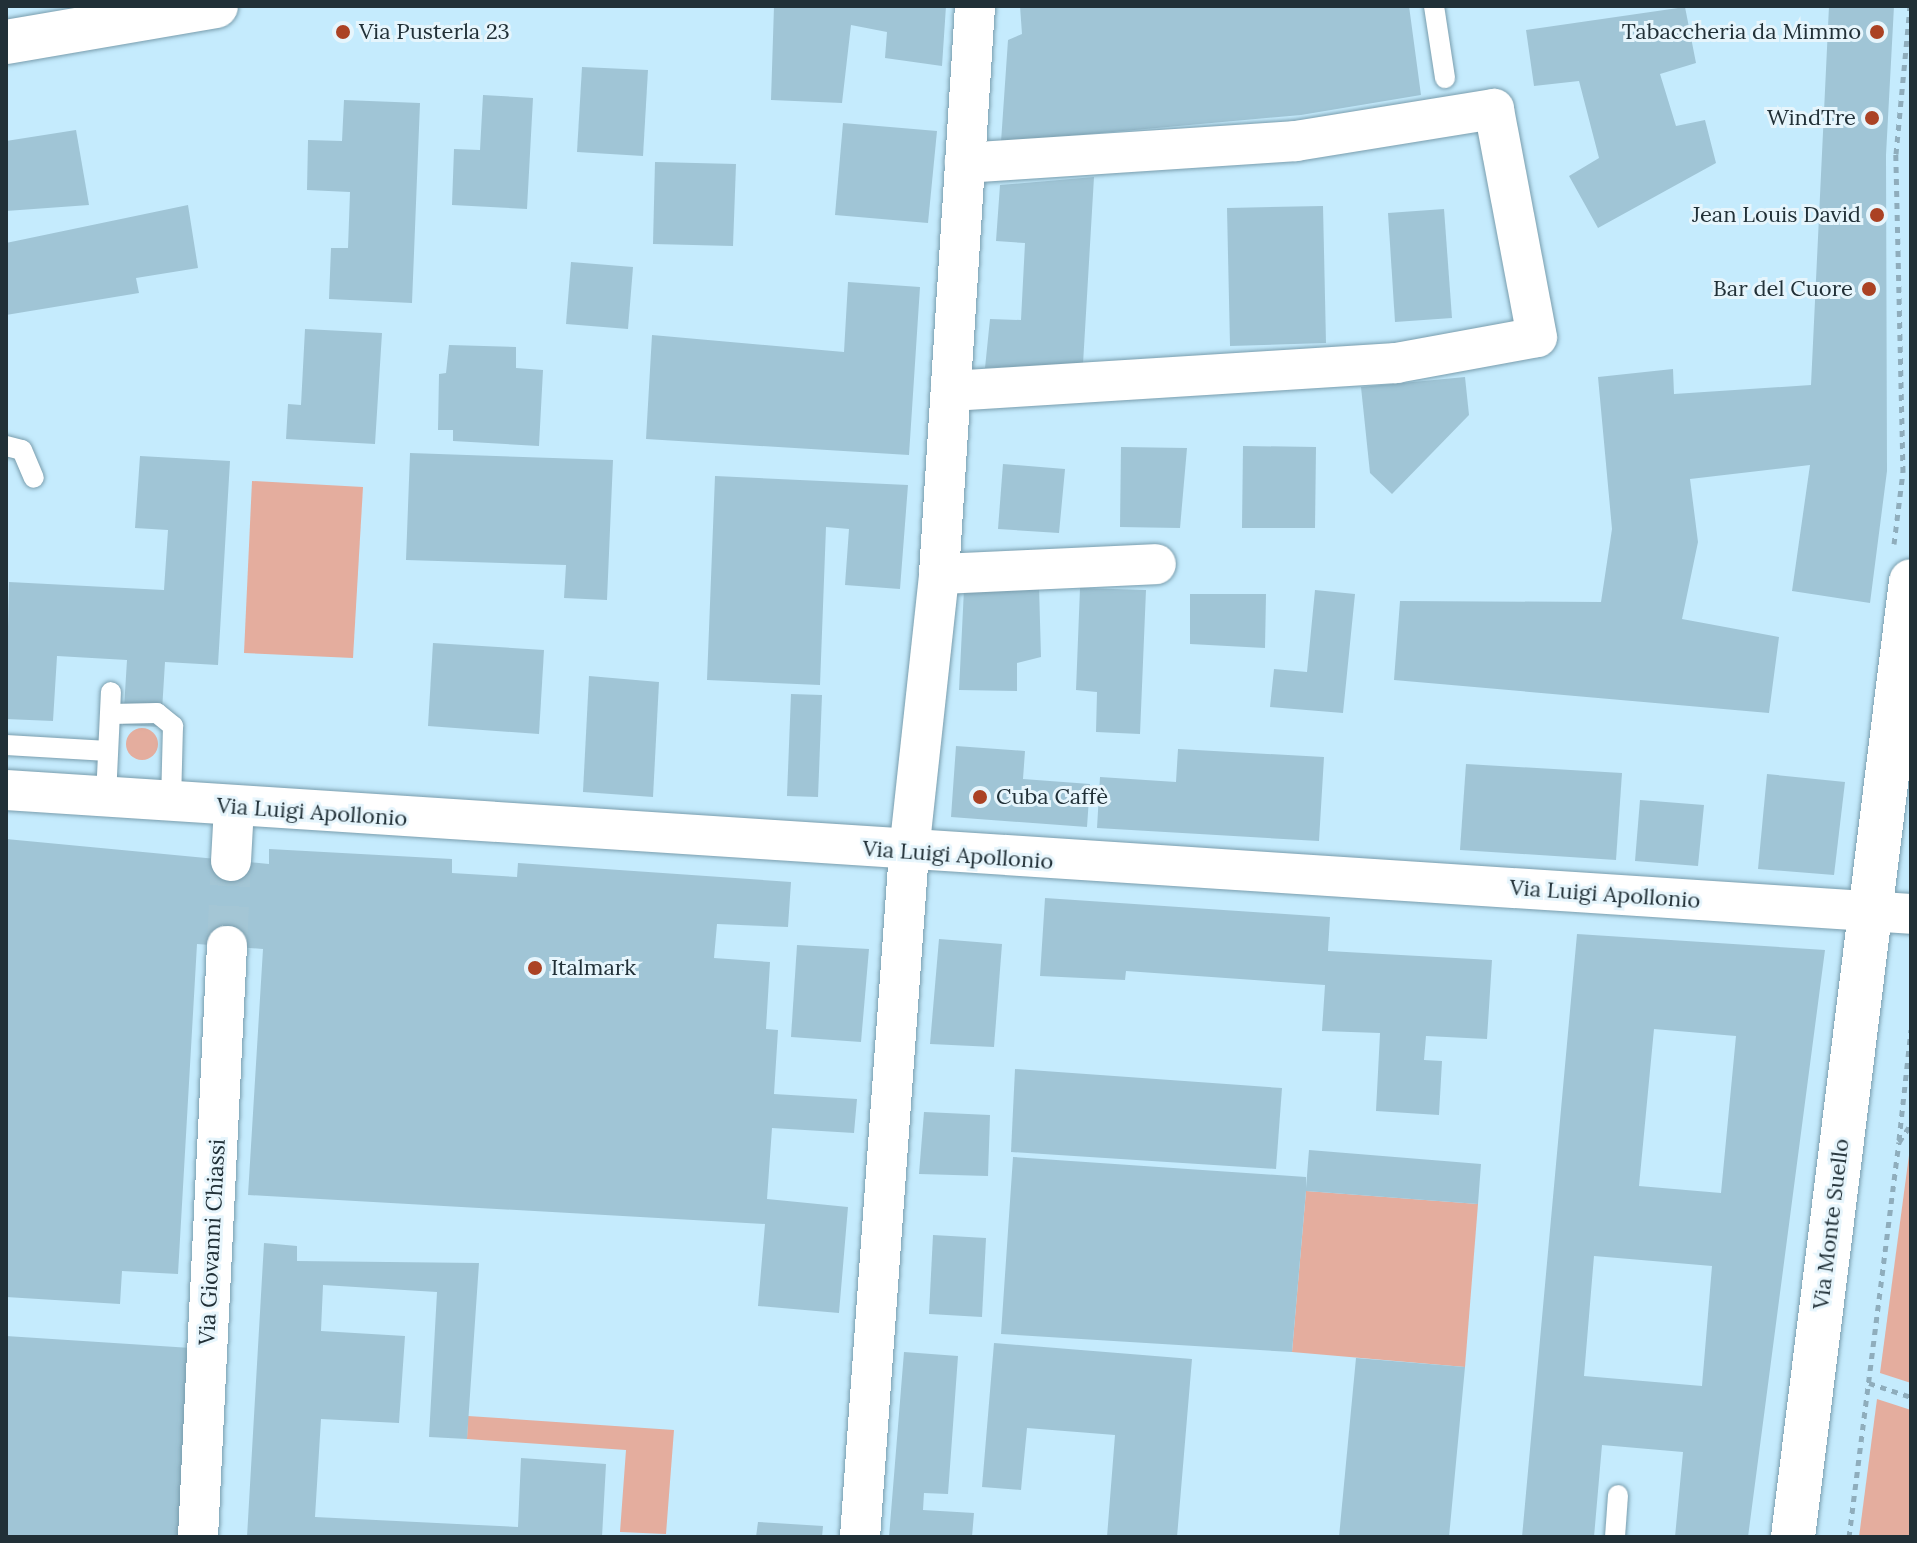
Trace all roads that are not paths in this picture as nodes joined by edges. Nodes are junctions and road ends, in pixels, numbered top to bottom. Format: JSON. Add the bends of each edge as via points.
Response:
{"nodes":[{"id":1,"x":216,"y":6,"type":"edge"},
{"id":2,"x":975,"y":6,"type":"edge"},
{"id":3,"x":1434,"y":6,"type":"edge"},
{"id":4,"x":6,"y":42,"type":"edge"},
{"id":5,"x":1445,"y":78,"type":"dead end"},
{"id":6,"x":965,"y":163,"type":"junction"},
{"id":7,"x":951,"y":391,"type":"junction"},
{"id":8,"x":6,"y":446,"type":"edge"},
{"id":9,"x":34,"y":478,"type":"dead end"},
{"id":10,"x":1156,"y":564,"type":"dead end"},
{"id":11,"x":1902,"y":565,"type":"edge"},
{"id":12,"x":939,"y":574,"type":"junction"},
{"id":13,"x":111,"y":692,"type":"dead end"},
{"id":14,"x":111,"y":714,"type":"junction"},
{"id":15,"x":6,"y":745,"type":"edge"},
{"id":16,"x":108,"y":751,"type":"junction"},
{"id":17,"x":6,"y":790,"type":"edge"},
{"id":18,"x":106,"y":797,"type":"junction"},
{"id":19,"x":171,"y":801,"type":"junction"},
{"id":20,"x":234,"y":807,"type":"junction"},
{"id":21,"x":909,"y":852,"type":"junction"},
{"id":22,"x":231,"y":861,"type":"tunnel mouth"},
{"id":23,"x":1890,"y":912,"type":"edge"},
{"id":24,"x":227,"y":946,"type":"tunnel mouth"},
{"id":25,"x":1618,"y":1495,"type":"dead end"},
{"id":26,"x":198,"y":1537,"type":"edge"},
{"id":27,"x":860,"y":1537,"type":"edge"},
{"id":28,"x":1615,"y":1537,"type":"edge"},
{"id":29,"x":1793,"y":1537,"type":"edge"}],
"edges":[{"from":1,"to":4,"type":"main road"},
{"from":2,"to":6,"type":"street"},
{"from":3,"to":5,"type":"lane"},
{"from":6,"to":7,"type":"street"},
{"from":6,"to":7,"type":"street","via":[[1296,141],[1494,109],[1537,337],[1396,363]]},
{"from":7,"to":12,"type":"street"},
{"from":8,"to":9,"type":"lane","via":[[22,450]]},
{"from":10,"to":12,"type":"street"},
{"from":11,"to":23,"type":"main road","name":"Via Monte Suello"},
{"from":12,"to":21,"type":"street"},
{"from":13,"to":14,"type":"lane"},
{"from":14,"to":16,"type":"lane"},
{"from":14,"to":19,"type":"lane","via":[[157,713],[173,726]]},
{"from":15,"to":16,"type":"lane"},
{"from":16,"to":18,"type":"lane"},
{"from":17,"to":18,"type":"street","name":"Via Luigi Apollonio"},
{"from":18,"to":19,"type":"street","name":"Via Luigi Apollonio"},
{"from":19,"to":20,"type":"street","name":"Via Luigi Apollonio"},
{"from":20,"to":21,"type":"street","name":"Via Luigi Apollonio"},
{"from":20,"to":22,"type":"street"},
{"from":21,"to":23,"type":"street","name":"Via Luigi Apollonio"},
{"from":21,"to":27,"type":"street"},
{"from":23,"to":29,"type":"main road","name":"Via Monte Suello"},
{"from":24,"to":26,"type":"street","name":"Via Giovanni Chiassi"},
{"from":25,"to":28,"type":"lane"}]}
